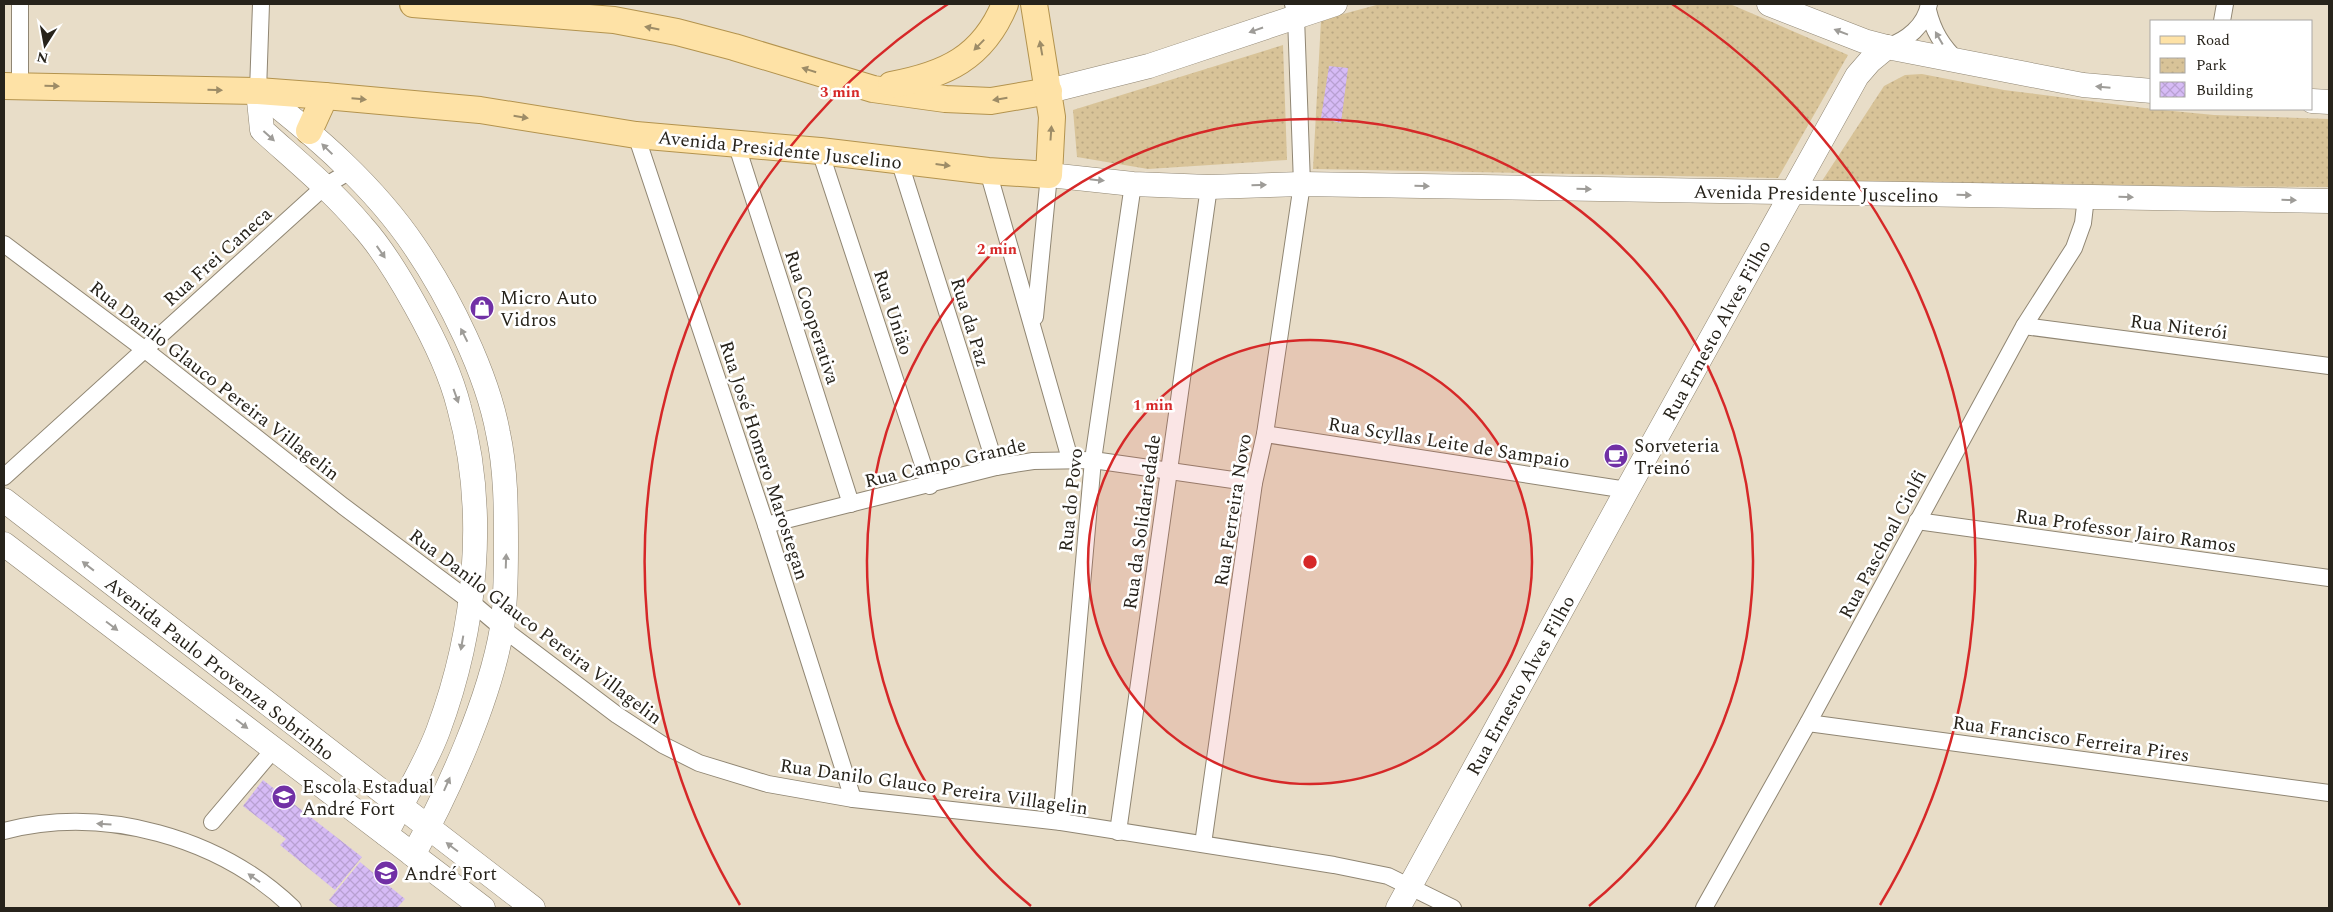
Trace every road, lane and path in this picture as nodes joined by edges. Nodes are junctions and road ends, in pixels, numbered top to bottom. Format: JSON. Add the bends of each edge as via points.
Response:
{"nodes":[{"id":1,"x":20,"y":4,"type":"edge"},
{"id":2,"x":260,"y":4,"type":"edge"},
{"id":3,"x":413,"y":4,"type":"edge"},
{"id":4,"x":1005,"y":4,"type":"edge"},
{"id":5,"x":1034,"y":4,"type":"edge"},
{"id":6,"x":1335,"y":4,"type":"edge"},
{"id":7,"x":1769,"y":4,"type":"edge"},
{"id":8,"x":2225,"y":4,"type":"edge"},
{"id":9,"x":1929,"y":7,"type":"edge"},
{"id":10,"x":566,"y":9,"type":"edge"},
{"id":11,"x":1294,"y":10,"type":"edge"},
{"id":12,"x":2222,"y":20,"type":"edge"},
{"id":13,"x":1887,"y":47,"type":"junction"},
{"id":14,"x":1959,"y":62,"type":"junction"},
{"id":15,"x":12,"y":86,"type":"edge"},
{"id":16,"x":873,"y":88,"type":"junction"},
{"id":17,"x":258,"y":91,"type":"junction"},
{"id":18,"x":2150,"y":91,"type":"edge"},
{"id":19,"x":1049,"y":92,"type":"junction"},
{"id":20,"x":325,"y":96,"type":"junction"},
{"id":21,"x":2313,"y":101,"type":"edge"},
{"id":22,"x":2329,"y":102,"type":"edge"},
{"id":23,"x":309,"y":131,"type":"junction"},
{"id":24,"x":636,"y":135,"type":"junction"},
{"id":25,"x":736,"y":143,"type":"junction"},
{"id":26,"x":820,"y":151,"type":"junction"},
{"id":27,"x":899,"y":160,"type":"junction"},
{"id":28,"x":350,"y":171,"type":"junction"},
{"id":29,"x":988,"y":171,"type":"junction"},
{"id":30,"x":1049,"y":175,"type":"junction"},
{"id":31,"x":1133,"y":184,"type":"junction"},
{"id":32,"x":1302,"y":184,"type":"junction"},
{"id":33,"x":325,"y":186,"type":"junction"},
{"id":34,"x":1209,"y":187,"type":"junction"},
{"id":35,"x":1792,"y":193,"type":"junction"},
{"id":36,"x":2086,"y":196,"type":"junction"},
{"id":37,"x":2329,"y":201,"type":"edge"},
{"id":38,"x":4,"y":244,"type":"edge"},
{"id":39,"x":1034,"y":326,"type":"junction"},
{"id":40,"x":2024,"y":326,"type":"junction"},
{"id":41,"x":144,"y":349,"type":"junction"},
{"id":42,"x":2329,"y":366,"type":"edge"},
{"id":43,"x":1265,"y":434,"type":"junction"},
{"id":44,"x":1070,"y":459,"type":"junction"},
{"id":45,"x":1093,"y":460,"type":"junction"},
{"id":46,"x":996,"y":468,"type":"junction"},
{"id":47,"x":1168,"y":471,"type":"junction"},
{"id":48,"x":4,"y":477,"type":"edge"},
{"id":49,"x":1254,"y":483,"type":"junction"},
{"id":50,"x":930,"y":486,"type":"junction"},
{"id":51,"x":1627,"y":490,"type":"junction"},
{"id":52,"x":4,"y":500,"type":"edge"},
{"id":53,"x":852,"y":504,"type":"junction"},
{"id":54,"x":1917,"y":521,"type":"junction"},
{"id":55,"x":766,"y":525,"type":"junction"},
{"id":56,"x":4,"y":544,"type":"edge"},
{"id":57,"x":2329,"y":578,"type":"edge"},
{"id":58,"x":470,"y":600,"type":"junction"},
{"id":59,"x":502,"y":628,"type":"junction"},
{"id":60,"x":1808,"y":723,"type":"junction"},
{"id":61,"x":274,"y":749,"type":"junction"},
{"id":62,"x":2329,"y":792,"type":"edge"},
{"id":63,"x":853,"y":799,"type":"junction"},
{"id":64,"x":400,"y":807,"type":"junction"},
{"id":65,"x":212,"y":822,"type":"dead end"},
{"id":66,"x":1061,"y":822,"type":"junction"},
{"id":67,"x":428,"y":828,"type":"junction"},
{"id":68,"x":4,"y":831,"type":"edge"},
{"id":69,"x":1118,"y":832,"type":"junction"},
{"id":70,"x":386,"y":834,"type":"junction"},
{"id":71,"x":1203,"y":844,"type":"junction"},
{"id":72,"x":412,"y":855,"type":"junction"},
{"id":73,"x":1410,"y":886,"type":"junction"},
{"id":74,"x":293,"y":908,"type":"edge"},
{"id":75,"x":484,"y":908,"type":"edge"},
{"id":76,"x":533,"y":908,"type":"edge"},
{"id":77,"x":1398,"y":908,"type":"edge"},
{"id":78,"x":1453,"y":908,"type":"edge"},
{"id":79,"x":1704,"y":908,"type":"edge"}],
"edges":[{"from":1,"to":15,"type":"street","name":"Avenida Presidente Juscelino"},
{"from":2,"to":17,"type":"street"},
{"from":3,"to":10,"type":"main road"},
{"from":4,"to":16,"type":"main road","one_way":true,"via":[[997,23],[968,56],[950,68],[922,79]]},
{"from":19,"to":5,"type":"main road","one_way":true},
{"from":6,"to":11,"type":"main road"},
{"from":13,"to":7,"type":"main road","one_way":true},
{"from":8,"to":12,"type":"street"},
{"from":9,"to":13,"type":"street","name":"Rua Ernesto Alves Filho","via":[[1916,29]]},
{"from":14,"to":9,"type":"street","name":"Rua Ernesto Alves Filho","one_way":true,"via":[[1942,44]]},
{"from":16,"to":10,"type":"main road","one_way":true,"via":[[684,34]]},
{"from":11,"to":19,"type":"main road","one_way":true,"via":[[1149,66]]},
{"from":11,"to":32,"type":"street"},
{"from":13,"to":14,"type":"main road"},
{"from":13,"to":35,"type":"main road","name":"Rua Ernesto Alves Filho","via":[[1857,76]]},
{"from":18,"to":14,"type":"main road","one_way":true,"via":[[2083,85]]},
{"from":15,"to":17,"type":"main road","name":"Avenida Presidente Juscelino","one_way":true},
{"from":19,"to":16,"type":"main road","one_way":true,"via":[[991,101],[945,99]]},
{"from":17,"to":20,"type":"main road","name":"Avenida Presidente Juscelino"},
{"from":17,"to":23,"type":"main road"},
{"from":17,"to":33,"type":"main road","one_way":true,"via":[[262,130]]},
{"from":30,"to":19,"type":"main road","one_way":true,"via":[[1052,117]]},
{"from":20,"to":23,"type":"main road"},
{"from":20,"to":24,"type":"main road","name":"Avenida Presidente Juscelino","one_way":true,"via":[[480,110]]},
{"from":21,"to":22,"type":"main road"},
{"from":28,"to":23,"type":"main road","one_way":true},
{"from":24,"to":25,"type":"main road","name":"Avenida Presidente Juscelino"},
{"from":24,"to":55,"type":"street","name":"Rua José Homero Marostegan"},
{"from":25,"to":26,"type":"main road","name":"Avenida Presidente Juscelino"},
{"from":25,"to":53,"type":"street","name":"Rua Cooperativa"},
{"from":26,"to":27,"type":"main road","name":"Avenida Presidente Juscelino"},
{"from":26,"to":50,"type":"street","name":"Rua União"},
{"from":27,"to":29,"type":"main road","name":"Avenida Presidente Juscelino","one_way":true},
{"from":27,"to":46,"type":"street","name":"Rua da Paz"},
{"from":28,"to":33,"type":"street","name":"Rua Frei Caneca"},
{"from":59,"to":28,"type":"main road","one_way":true,"via":[[506,562],[504,476],[490,403],[469,345],[415,247]]},
{"from":29,"to":30,"type":"main road","name":"Avenida Presidente Juscelino"},
{"from":29,"to":39,"type":"street","name":"Rua do Povo"},
{"from":30,"to":31,"type":"main road","name":"Avenida Presidente Juscelino","one_way":true},
{"from":30,"to":39,"type":"street"},
{"from":31,"to":34,"type":"main road","name":"Avenida Presidente Juscelino"},
{"from":31,"to":45,"type":"street","name":"Rua do Povo"},
{"from":34,"to":32,"type":"main road","name":"Avenida Presidente Juscelino","one_way":true},
{"from":32,"to":35,"type":"main road","name":"Avenida Presidente Juscelino","one_way":true},
{"from":32,"to":43,"type":"street","name":"Rua Ferreira Novo"},
{"from":33,"to":41,"type":"street","name":"Rua Frei Caneca"},
{"from":33,"to":58,"type":"main road","one_way":true,"via":[[364,228],[404,284],[434,340],[459,405],[474,480]]},
{"from":34,"to":47,"type":"street","name":"Rua da Solidariedade"},
{"from":35,"to":36,"type":"main road","name":"Avenida Presidente Juscelino","one_way":true},
{"from":35,"to":51,"type":"main road","name":"Rua Ernesto Alves Filho"},
{"from":36,"to":37,"type":"main road","name":"Avenida Presidente Juscelino","one_way":true},
{"from":36,"to":40,"type":"street","name":"Rua Paschoal Ciolfi","via":[[2084,223],[2074,248]]},
{"from":38,"to":41,"type":"street","name":"Rua Danilo Glauco Pereira Villagelin"},
{"from":39,"to":44,"type":"street","name":"Rua do Povo"},
{"from":40,"to":42,"type":"street","name":"Rua Niterói"},
{"from":40,"to":54,"type":"street","name":"Rua Paschoal Ciolfi"},
{"from":41,"to":48,"type":"street","name":"Rua Frei Caneca"},
{"from":41,"to":58,"type":"street","name":"Rua Danilo Glauco Pereira Villagelin"},
{"from":43,"to":49,"type":"street","name":"Rua Ferreira Novo"},
{"from":43,"to":51,"type":"street","name":"Rua Scyllas Leite de Sampaio"},
{"from":44,"to":45,"type":"street","name":"Rua Campo Grande"},
{"from":44,"to":46,"type":"street","name":"Rua Campo Grande"},
{"from":45,"to":47,"type":"street","name":"Rua Campo Grande"},
{"from":45,"to":66,"type":"street","name":"Rua do Povo"},
{"from":46,"to":50,"type":"street","name":"Rua Campo Grande"},
{"from":47,"to":49,"type":"street","name":"Rua Campo Grande"},
{"from":47,"to":69,"type":"street","name":"Rua da Solidariedade"},
{"from":49,"to":71,"type":"street","name":"Rua Ferreira Novo"},
{"from":50,"to":53,"type":"street","name":"Rua Campo Grande"},
{"from":51,"to":73,"type":"main road","name":"Rua Ernesto Alves Filho"},
{"from":64,"to":52,"type":"main road","name":"Avenida Paulo Provenza Sobrinho","one_way":true},
{"from":53,"to":55,"type":"street","name":"Rua Campo Grande"},
{"from":54,"to":57,"type":"street","name":"Rua Professor Jairo Ramos"},
{"from":54,"to":60,"type":"street","name":"Rua Paschoal Ciolfi"},
{"from":55,"to":63,"type":"street","name":"Rua José Homero Marostegan"},
{"from":56,"to":61,"type":"main road","name":"Avenida Paulo Provenza Sobrinho","one_way":true},
{"from":58,"to":59,"type":"street","name":"Rua Danilo Glauco Pereira Villagelin"},
{"from":58,"to":64,"type":"main road","one_way":true,"via":[[457,674],[437,733]]},
{"from":59,"to":63,"type":"street","name":"Rua Danilo Glauco Pereira Villagelin","via":[[617,715],[663,745],[699,763],[768,784]]},
{"from":67,"to":59,"type":"main road","one_way":true,"via":[[471,731]]},
{"from":60,"to":62,"type":"street","name":"Rua Francisco Ferreira Pires"},
{"from":60,"to":79,"type":"street","name":"Rua Paschoal Ciolfi"},
{"from":61,"to":65,"type":"street"},
{"from":61,"to":70,"type":"main road","name":"Avenida Paulo Provenza Sobrinho"},
{"from":63,"to":66,"type":"street","name":"Rua Danilo Glauco Pereira Villagelin"},
{"from":64,"to":67,"type":"main road","name":"Avenida Paulo Provenza Sobrinho"},
{"from":64,"to":70,"type":"main road"},
{"from":66,"to":69,"type":"street","name":"Rua Danilo Glauco Pereira Villagelin"},
{"from":67,"to":72,"type":"main road"},
{"from":76,"to":67,"type":"main road","name":"Avenida Paulo Provenza Sobrinho","one_way":true},
{"from":74,"to":68,"type":"street","one_way":true,"via":[[234,864],[164,834],[108,824],[64,822]]},
{"from":69,"to":71,"type":"street","name":"Rua Danilo Glauco Pereira Villagelin"},
{"from":70,"to":72,"type":"main road","name":"Avenida Paulo Provenza Sobrinho"},
{"from":71,"to":73,"type":"street","name":"Rua Danilo Glauco Pereira Villagelin","via":[[1334,865],[1388,876]]},
{"from":72,"to":75,"type":"main road","name":"Avenida Paulo Provenza Sobrinho"},
{"from":73,"to":77,"type":"main road","name":"Rua Ernesto Alves Filho"},
{"from":73,"to":78,"type":"street","name":"Rua Danilo Glauco Pereira Villagelin"}]}
